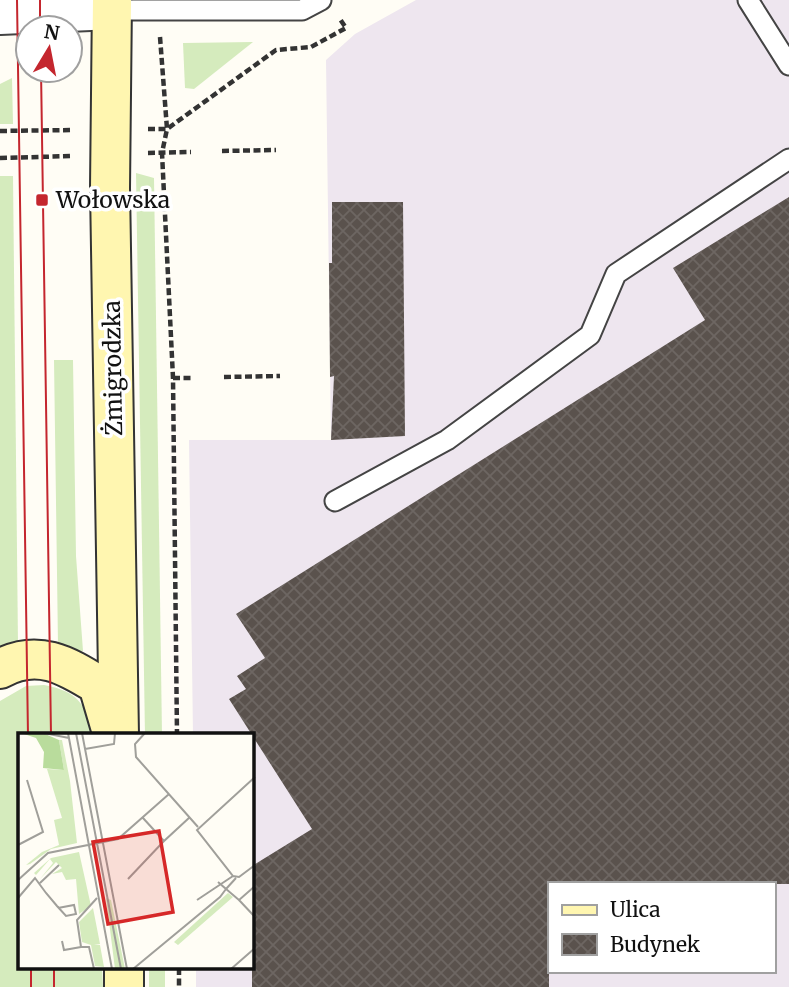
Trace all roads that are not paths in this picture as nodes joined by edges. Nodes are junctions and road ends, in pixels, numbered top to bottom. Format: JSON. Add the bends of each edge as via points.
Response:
{"nodes":[{"id":1,"x":321,"y":0,"type":"edge"},
{"id":2,"x":748,"y":0,"type":"edge"},
{"id":3,"x":113,"y":5,"type":"edge"},
{"id":4,"x":0,"y":15,"type":"edge"},
{"id":5,"x":789,"y":65,"type":"edge"},
{"id":6,"x":789,"y":159,"type":"edge"},
{"id":7,"x":335,"y":501,"type":"dead end"},
{"id":8,"x":0,"y":669,"type":"edge"},
{"id":9,"x":112,"y":733,"type":"edge"},
{"id":10,"x":119,"y":733,"type":"edge"}],
"edges":[{"from":1,"to":3,"type":"lane","via":[[302,10]]},
{"from":2,"to":5,"type":"lane"},
{"from":3,"to":4,"type":"street"},
{"from":3,"to":10,"type":"main road","name":"Żmigrodzka","via":[[110,188]]},
{"from":6,"to":7,"type":"lane","via":[[616,274],[590,335],[447,440]]},
{"from":8,"to":9,"type":"main road","via":[[27,658],[66,664],[98,685]]}]}
